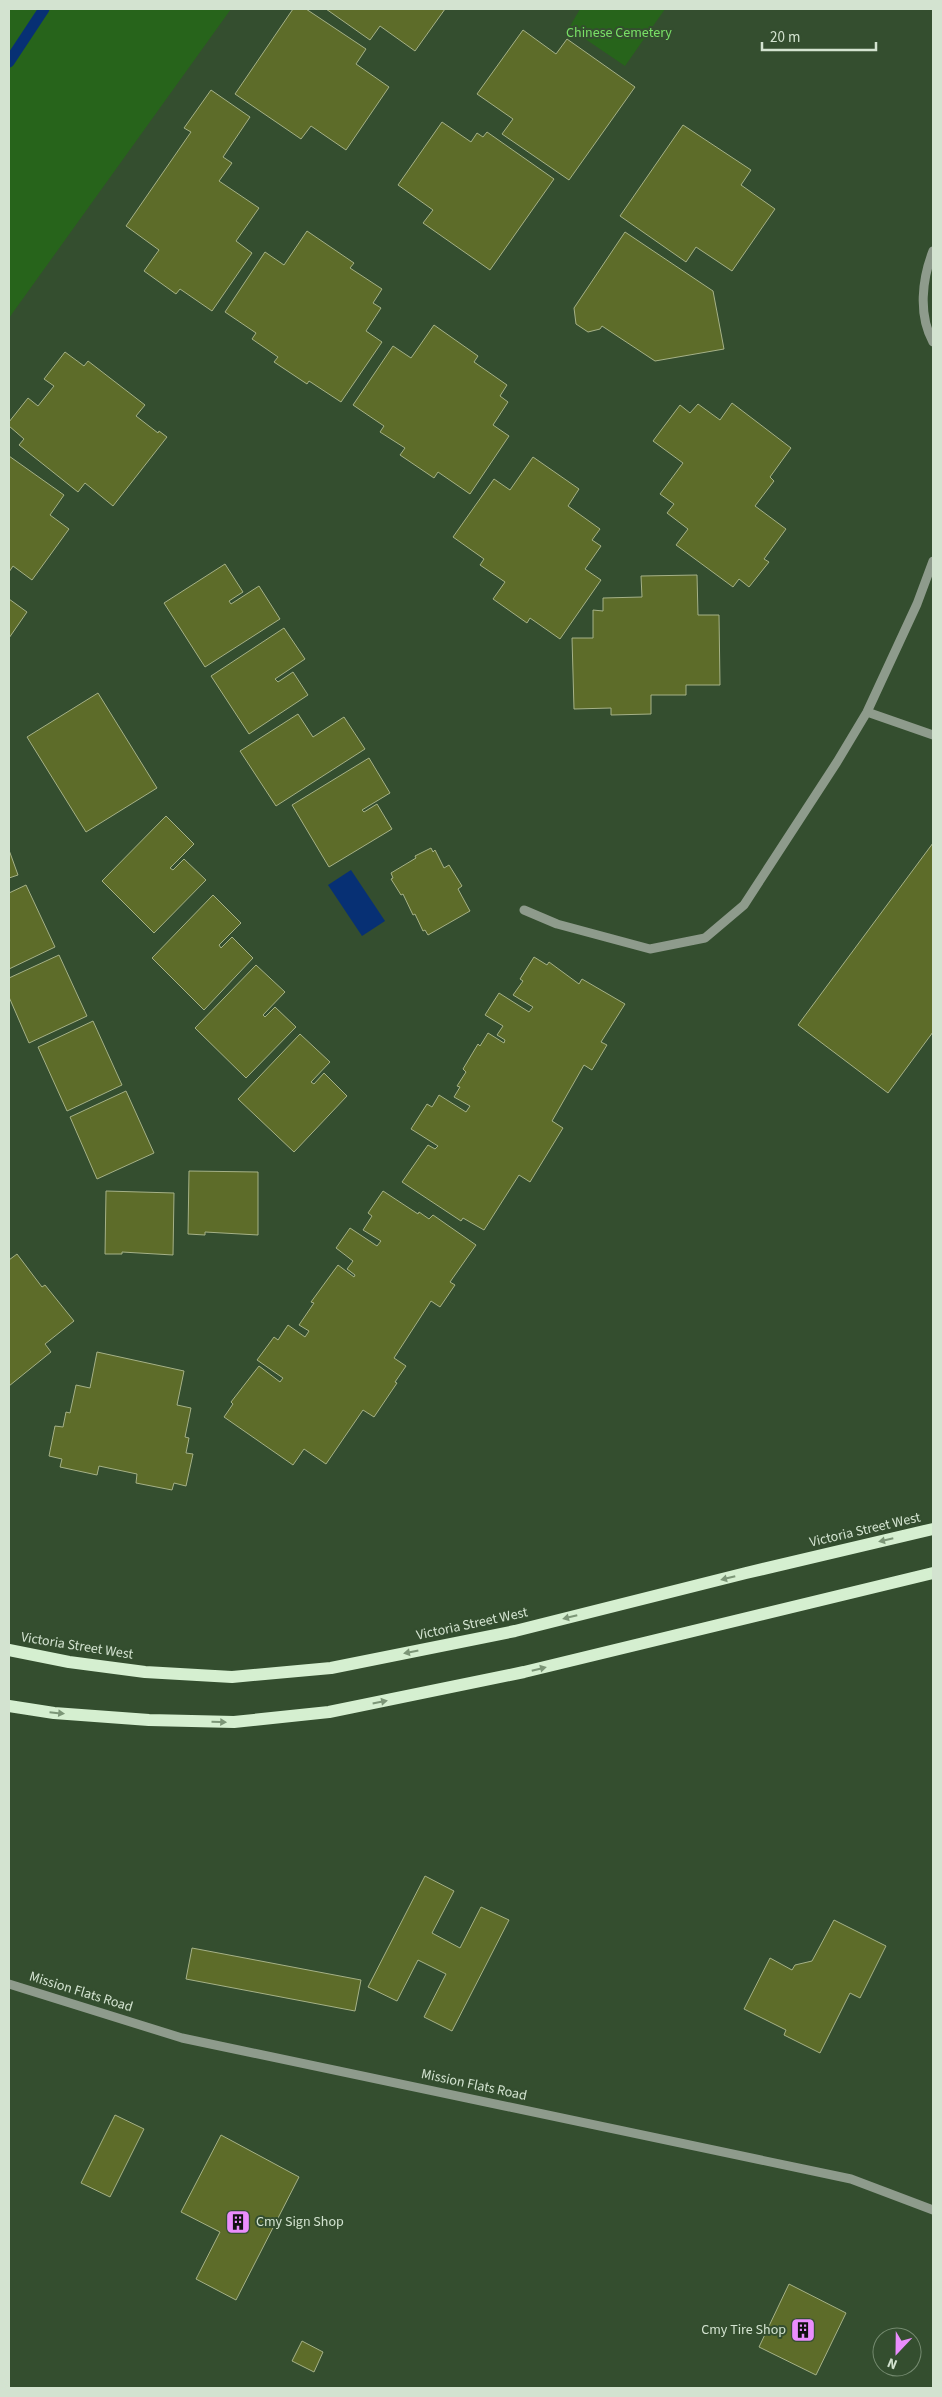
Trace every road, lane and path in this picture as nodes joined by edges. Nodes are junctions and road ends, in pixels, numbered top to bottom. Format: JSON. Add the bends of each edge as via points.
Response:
{"nodes":[{"id":1,"x":933,"y":251,"type":"edge"},
{"id":2,"x":933,"y":342,"type":"edge"},
{"id":3,"x":933,"y":561,"type":"edge"},
{"id":4,"x":867,"y":712,"type":"junction"},
{"id":5,"x":933,"y":735,"type":"edge"},
{"id":6,"x":524,"y":910,"type":"dead end"},
{"id":7,"x":933,"y":1529,"type":"edge"},
{"id":8,"x":933,"y":1572,"type":"edge"},
{"id":9,"x":9,"y":1650,"type":"edge"},
{"id":10,"x":9,"y":1706,"type":"edge"},
{"id":11,"x":9,"y":1984,"type":"edge"},
{"id":12,"x":933,"y":2210,"type":"edge"}],
"edges":[{"from":1,"to":2,"type":"street","via":[[926,270],[922,303]]},
{"from":3,"to":4,"type":"street","via":[[917,604]]},
{"from":4,"to":5,"type":"street"},
{"from":4,"to":6,"type":"street","via":[[744,905],[705,938],[650,949],[557,924]]},
{"from":7,"to":9,"type":"main road","name":"Victoria Street West","one_way":true,"via":[[515,1631],[331,1668],[232,1677],[145,1672]]},
{"from":10,"to":8,"type":"main road","one_way":true,"via":[[54,1714],[234,1722],[329,1712],[524,1672]]},
{"from":11,"to":12,"type":"street","name":"Mission Flats Road","via":[[182,2038],[851,2179]]}]}
